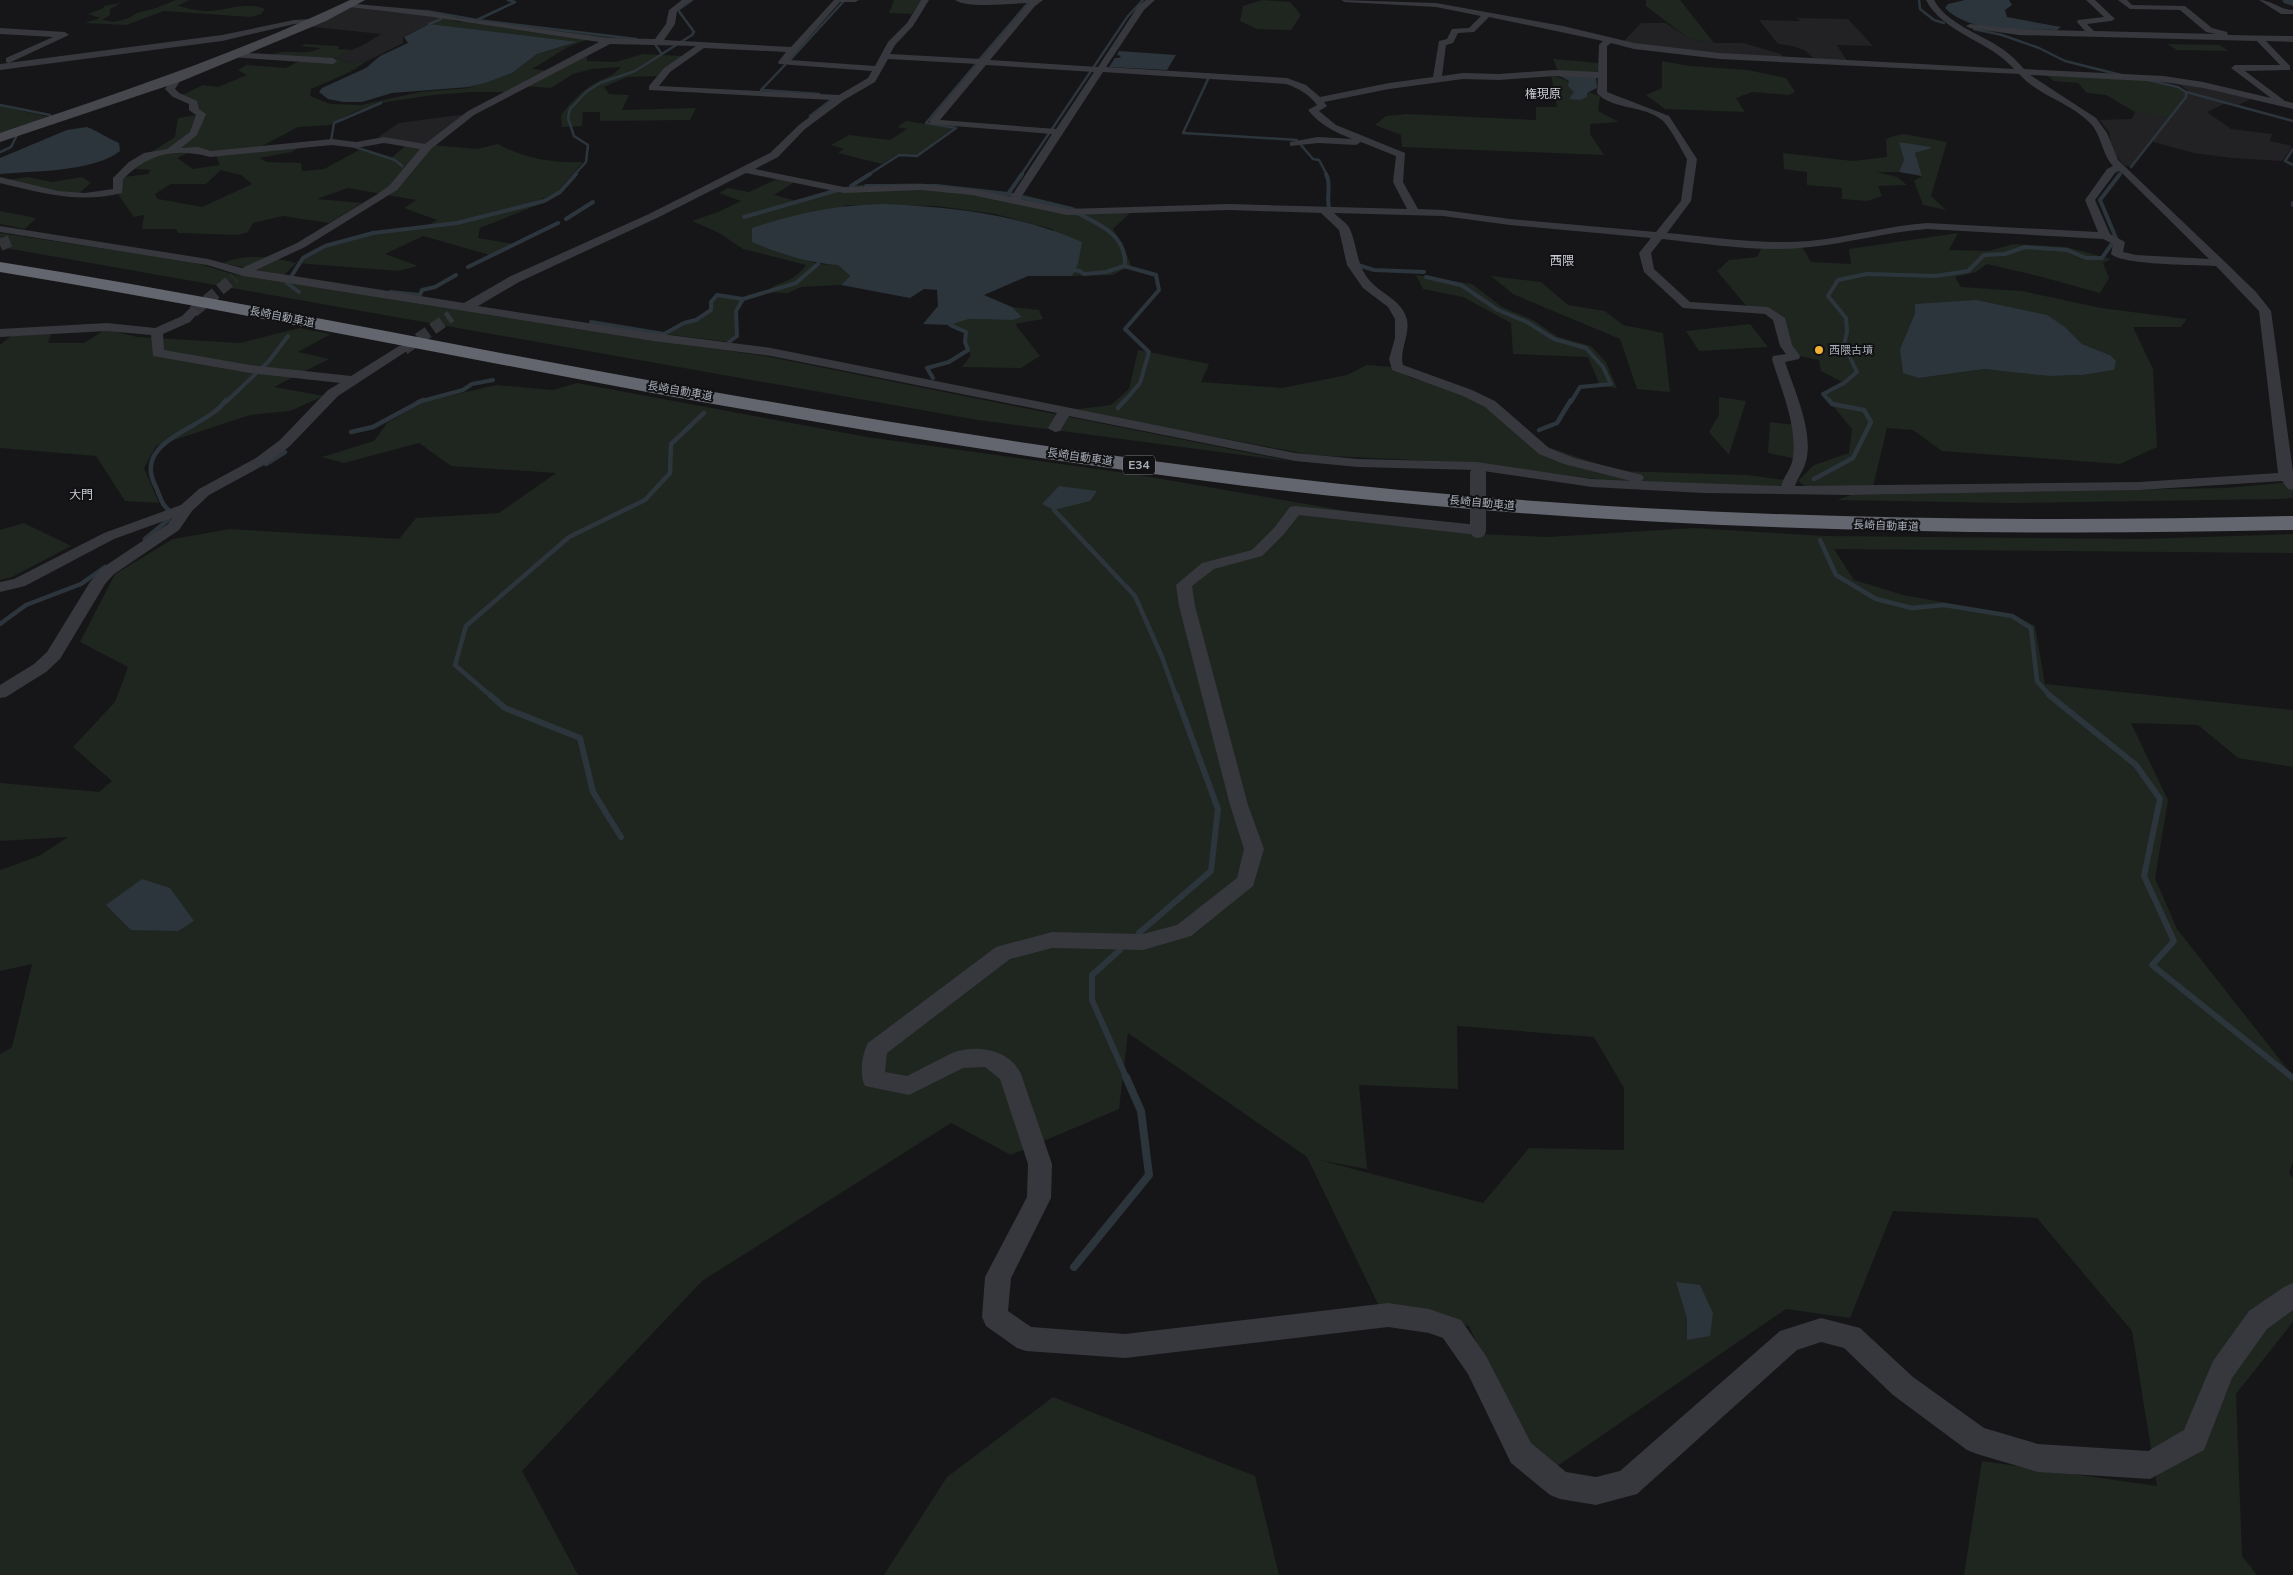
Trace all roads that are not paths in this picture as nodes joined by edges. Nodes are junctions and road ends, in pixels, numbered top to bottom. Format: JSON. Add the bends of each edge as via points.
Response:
{"nodes":[{"id":1,"x":687,"y":0,"type":"edge"},
{"id":2,"x":830,"y":0,"type":"edge"},
{"id":3,"x":838,"y":0,"type":"edge"},
{"id":4,"x":855,"y":0,"type":"edge"},
{"id":5,"x":925,"y":0,"type":"edge"},
{"id":6,"x":959,"y":0,"type":"edge"},
{"id":7,"x":1038,"y":0,"type":"edge"},
{"id":8,"x":1151,"y":0,"type":"edge"},
{"id":9,"x":1345,"y":0,"type":"edge"},
{"id":10,"x":1930,"y":0,"type":"edge"},
{"id":11,"x":2090,"y":0,"type":"edge"},
{"id":12,"x":2122,"y":0,"type":"edge"},
{"id":13,"x":2148,"y":0,"type":"edge"},
{"id":14,"x":2263,"y":0,"type":"edge"},
{"id":15,"x":992,"y":1,"type":"edge"},
{"id":16,"x":354,"y":3,"type":"edge"},
{"id":17,"x":2158,"y":8,"type":"junction"},
{"id":18,"x":2293,"y":12,"type":"edge"},
{"id":19,"x":1487,"y":15,"type":"junction"},
{"id":20,"x":311,"y":21,"type":"junction"},
{"id":21,"x":1958,"y":26,"type":"junction"},
{"id":22,"x":0,"y":31,"type":"edge"},
{"id":23,"x":2092,"y":34,"type":"junction"},
{"id":24,"x":2231,"y":37,"type":"junction"},
{"id":25,"x":2258,"y":37,"type":"junction"},
{"id":26,"x":2293,"y":38,"type":"edge"},
{"id":27,"x":608,"y":41,"type":"junction"},
{"id":28,"x":1608,"y":42,"type":"junction"},
{"id":29,"x":656,"y":43,"type":"junction"},
{"id":30,"x":702,"y":45,"type":"junction"},
{"id":31,"x":2269,"y":49,"type":"junction"},
{"id":32,"x":793,"y":50,"type":"junction"},
{"id":33,"x":232,"y":55,"type":"junction"},
{"id":34,"x":885,"y":56,"type":"junction"},
{"id":35,"x":333,"y":61,"type":"dead end"},
{"id":36,"x":982,"y":62,"type":"junction"},
{"id":37,"x":0,"y":66,"type":"edge"},
{"id":38,"x":1100,"y":68,"type":"junction"},
{"id":39,"x":2290,"y":68,"type":"edge"},
{"id":40,"x":879,"y":69,"type":"junction"},
{"id":41,"x":2022,"y":71,"type":"junction"},
{"id":42,"x":1602,"y":75,"type":"junction"},
{"id":43,"x":177,"y":78,"type":"junction"},
{"id":44,"x":1437,"y":78,"type":"junction"},
{"id":45,"x":842,"y":98,"type":"junction"},
{"id":46,"x":1319,"y":100,"type":"junction"},
{"id":47,"x":2289,"y":106,"type":"edge"},
{"id":48,"x":1059,"y":132,"type":"junction"},
{"id":49,"x":0,"y":138,"type":"edge"},
{"id":50,"x":1370,"y":143,"type":"junction"},
{"id":51,"x":1294,"y":144,"type":"dead end"},
{"id":52,"x":427,"y":147,"type":"junction"},
{"id":53,"x":170,"y":151,"type":"junction"},
{"id":54,"x":2117,"y":168,"type":"junction"},
{"id":55,"x":746,"y":170,"type":"junction"},
{"id":56,"x":0,"y":180,"type":"edge"},
{"id":57,"x":1016,"y":197,"type":"junction"},
{"id":58,"x":1324,"y":210,"type":"junction"},
{"id":59,"x":1414,"y":212,"type":"junction"},
{"id":60,"x":0,"y":229,"type":"tunnel mouth"},
{"id":61,"x":24,"y":233,"type":"junction"},
{"id":62,"x":1660,"y":234,"type":"junction"},
{"id":63,"x":2105,"y":236,"type":"junction"},
{"id":64,"x":5,"y":248,"type":"edge"},
{"id":65,"x":2220,"y":263,"type":"junction"},
{"id":66,"x":0,"y":267,"type":"tunnel mouth"},
{"id":67,"x":239,"y":275,"type":"junction"},
{"id":68,"x":294,"y":280,"type":"joint"},
{"id":69,"x":467,"y":306,"type":"junction"},
{"id":70,"x":193,"y":312,"type":"tunnel mouth"},
{"id":71,"x":451,"y":316,"type":"tunnel mouth"},
{"id":72,"x":157,"y":332,"type":"junction"},
{"id":73,"x":0,"y":333,"type":"edge"},
{"id":74,"x":404,"y":350,"type":"tunnel mouth"},
{"id":75,"x":250,"y":369,"type":"joint"},
{"id":76,"x":272,"y":372,"type":"joint"},
{"id":77,"x":352,"y":380,"type":"junction"},
{"id":78,"x":1065,"y":412,"type":"junction"},
{"id":79,"x":1055,"y":428,"type":"dead end"},
{"id":80,"x":1477,"y":470,"type":"junction"},
{"id":81,"x":2291,"y":480,"type":"edge"},
{"id":82,"x":1656,"y":487,"type":"junction"},
{"id":83,"x":1787,"y":491,"type":"junction"},
{"id":84,"x":2293,"y":509,"type":"edge"},
{"id":85,"x":182,"y":510,"type":"junction"},
{"id":86,"x":2293,"y":523,"type":"edge"},
{"id":87,"x":0,"y":587,"type":"edge"},
{"id":88,"x":0,"y":693,"type":"edge"},
{"id":89,"x":2293,"y":1295,"type":"edge"}],
"edges":[{"from":1,"to":29,"type":"street","via":[[673,10],[674,16],[664,36]]},
{"from":2,"to":3,"type":"street"},
{"from":3,"to":4,"type":"street"},
{"from":3,"to":32,"type":"street"},
{"from":5,"to":34,"type":"street"},
{"from":6,"to":15,"type":"street"},
{"from":7,"to":15,"type":"street"},
{"from":7,"to":36,"type":"street"},
{"from":8,"to":38,"type":"street","via":[[1141,8]]},
{"from":9,"to":19,"type":"street","via":[[1418,3]]},
{"from":10,"to":21,"type":"street","via":[[1943,18]]},
{"from":11,"to":23,"type":"street","via":[[2111,19],[2081,22]]},
{"from":12,"to":17,"type":"street","via":[[2130,7]]},
{"from":13,"to":17,"type":"street"},
{"from":14,"to":18,"type":"street","via":[[2284,12]]},
{"from":16,"to":20,"type":"street"},
{"from":16,"to":27,"type":"street"},
{"from":17,"to":24,"type":"street","via":[[2182,8],[2209,30]]},
{"from":19,"to":28,"type":"street","via":[[1563,29]]},
{"from":19,"to":44,"type":"street","via":[[1471,30],[1455,31],[1450,41],[1442,43]]},
{"from":20,"to":33,"type":"street"},
{"from":20,"to":37,"type":"street","via":[[222,38]]},
{"from":21,"to":23,"type":"street"},
{"from":21,"to":41,"type":"street","via":[[1998,48]]},
{"from":22,"to":37,"type":"street","via":[[65,35]]},
{"from":23,"to":24,"type":"street"},
{"from":24,"to":25,"type":"street"},
{"from":24,"to":31,"type":"street","via":[[2252,48]]},
{"from":25,"to":26,"type":"street"},
{"from":25,"to":31,"type":"street"},
{"from":27,"to":29,"type":"street"},
{"from":27,"to":52,"type":"street","via":[[471,113]]},
{"from":28,"to":41,"type":"street","via":[[1773,60]]},
{"from":28,"to":42,"type":"street","via":[[1603,45]]},
{"from":29,"to":30,"type":"street"},
{"from":30,"to":32,"type":"street"},
{"from":30,"to":45,"type":"street","via":[[667,70],[652,88]]},
{"from":31,"to":39,"type":"street"},
{"from":32,"to":40,"type":"street","via":[[782,62]]},
{"from":33,"to":35,"type":"street"},
{"from":33,"to":43,"type":"street"},
{"from":34,"to":36,"type":"street"},
{"from":34,"to":40,"type":"street"},
{"from":36,"to":38,"type":"street"},
{"from":36,"to":48,"type":"street","via":[[933,122]]},
{"from":38,"to":46,"type":"street","via":[[1287,81],[1304,87]]},
{"from":38,"to":48,"type":"street"},
{"from":39,"to":47,"type":"street","via":[[2235,68]]},
{"from":40,"to":45,"type":"street","via":[[872,80]]},
{"from":41,"to":47,"type":"street","via":[[2182,81]]},
{"from":41,"to":54,"type":"street","via":[[2033,83],[2093,120],[2102,130],[2107,150]]},
{"from":42,"to":44,"type":"street","via":[[1555,73]]},
{"from":42,"to":62,"type":"street","via":[[1602,92],[1606,97],[1652,110],[1666,118],[1692,158],[1686,201]]},
{"from":43,"to":49,"type":"street"},
{"from":43,"to":53,"type":"street","via":[[170,89],[194,103],[194,110],[201,114],[194,133]]},
{"from":44,"to":46,"type":"street"},
{"from":45,"to":55,"type":"street","via":[[802,127],[774,155]]},
{"from":46,"to":50,"type":"street","via":[[1322,106],[1314,110],[1323,122]]},
{"from":48,"to":57,"type":"street"},
{"from":50,"to":51,"type":"street","via":[[1318,140]]},
{"from":50,"to":59,"type":"street","via":[[1401,155],[1398,182]]},
{"from":52,"to":53,"type":"street","via":[[384,140],[356,145],[332,142],[210,154],[198,150]]},
{"from":52,"to":67,"type":"street","via":[[393,188],[380,197],[301,245]]},
{"from":53,"to":56,"type":"street","via":[[148,155],[133,164],[118,178],[118,192],[85,196],[58,194]]},
{"from":54,"to":63,"type":"street","via":[[2111,171],[2090,200]]},
{"from":54,"to":65,"type":"street","via":[[2127,172]]},
{"from":55,"to":57,"type":"street","via":[[844,190],[921,187]]},
{"from":55,"to":69,"type":"street","via":[[514,279]]},
{"from":57,"to":58,"type":"street","via":[[1066,212],[1230,208]]},
{"from":58,"to":59,"type":"street"},
{"from":58,"to":82,"type":"street","via":[[1344,229],[1353,266],[1367,285],[1393,306],[1401,319],[1401,338],[1395,359],[1397,368],[1490,404],[1508,416],[1536,446],[1568,460],[1647,481]]},
{"from":59,"to":62,"type":"street"},
{"from":60,"to":61,"type":"street"},
{"from":61,"to":64,"type":"street"},
{"from":61,"to":67,"type":"street","via":[[208,262]]},
{"from":62,"to":63,"type":"street","via":[[1771,246],[1810,244],[1927,226]]},
{"from":62,"to":83,"type":"street","via":[[1645,254],[1648,270],[1688,305],[1768,311],[1779,318],[1786,346],[1794,356],[1778,359],[1798,425],[1800,459]]},
{"from":63,"to":65,"type":"street","via":[[2119,242],[2117,254]]},
{"from":64,"to":84,"type":"highway","name":"長崎自動車道","number":"E34","via":[[201,290],[849,408],[1241,466],[1429,485],[1679,504],[1936,512],[2149,513]]},
{"from":65,"to":81,"type":"street","via":[[2265,311]]},
{"from":66,"to":86,"type":"highway","name":"長崎自動車道","number":"E34","via":[[98,282],[871,425],[1250,480],[1512,506],[1703,519],[1929,528],[2186,527]]},
{"from":67,"to":68,"type":"street"},
{"from":68,"to":69,"type":"street"},
{"from":69,"to":71,"type":"street"},
{"from":69,"to":78,"type":"street","via":[[653,337],[771,352]]},
{"from":70,"to":72,"type":"street","via":[[186,319]]},
{"from":72,"to":73,"type":"street","via":[[107,327]]},
{"from":72,"to":75,"type":"street","via":[[158,353]]},
{"from":74,"to":77,"type":"street"},
{"from":75,"to":76,"type":"street"},
{"from":76,"to":77,"type":"street"},
{"from":77,"to":85,"type":"street","via":[[333,393],[285,443],[261,461],[204,492]]},
{"from":78,"to":79,"type":"street"},
{"from":78,"to":80,"type":"street","via":[[1294,458]]},
{"from":80,"to":82,"type":"street"},
{"from":80,"to":89,"type":"street","bridge":true,"via":[[1478,530],[1295,510],[1258,553],[1208,566],[1184,585],[1239,805],[1254,849],[1246,881],[1184,931],[1143,942],[1052,940],[1003,953],[876,1049],[873,1078],[909,1086],[960,1059],[989,1058],[1010,1074],[1040,1164],[1039,1198],[998,1277],[996,1317],[1026,1339],[1124,1346],[1388,1315],[1429,1321],[1452,1329],[1477,1365],[1521,1453],[1560,1485],[1596,1492],[1627,1484],[1789,1340],[1821,1330],[1851,1337],[1903,1386],[1977,1440],[2038,1458],[2150,1465],[2194,1440],[2222,1370],[2258,1320]]},
{"from":81,"to":83,"type":"street","via":[[2139,486]]},
{"from":82,"to":83,"type":"street"},
{"from":85,"to":87,"type":"street","via":[[109,536],[19,584]]},
{"from":85,"to":88,"type":"street","via":[[174,527],[98,582],[54,655],[40,668]]}]}
